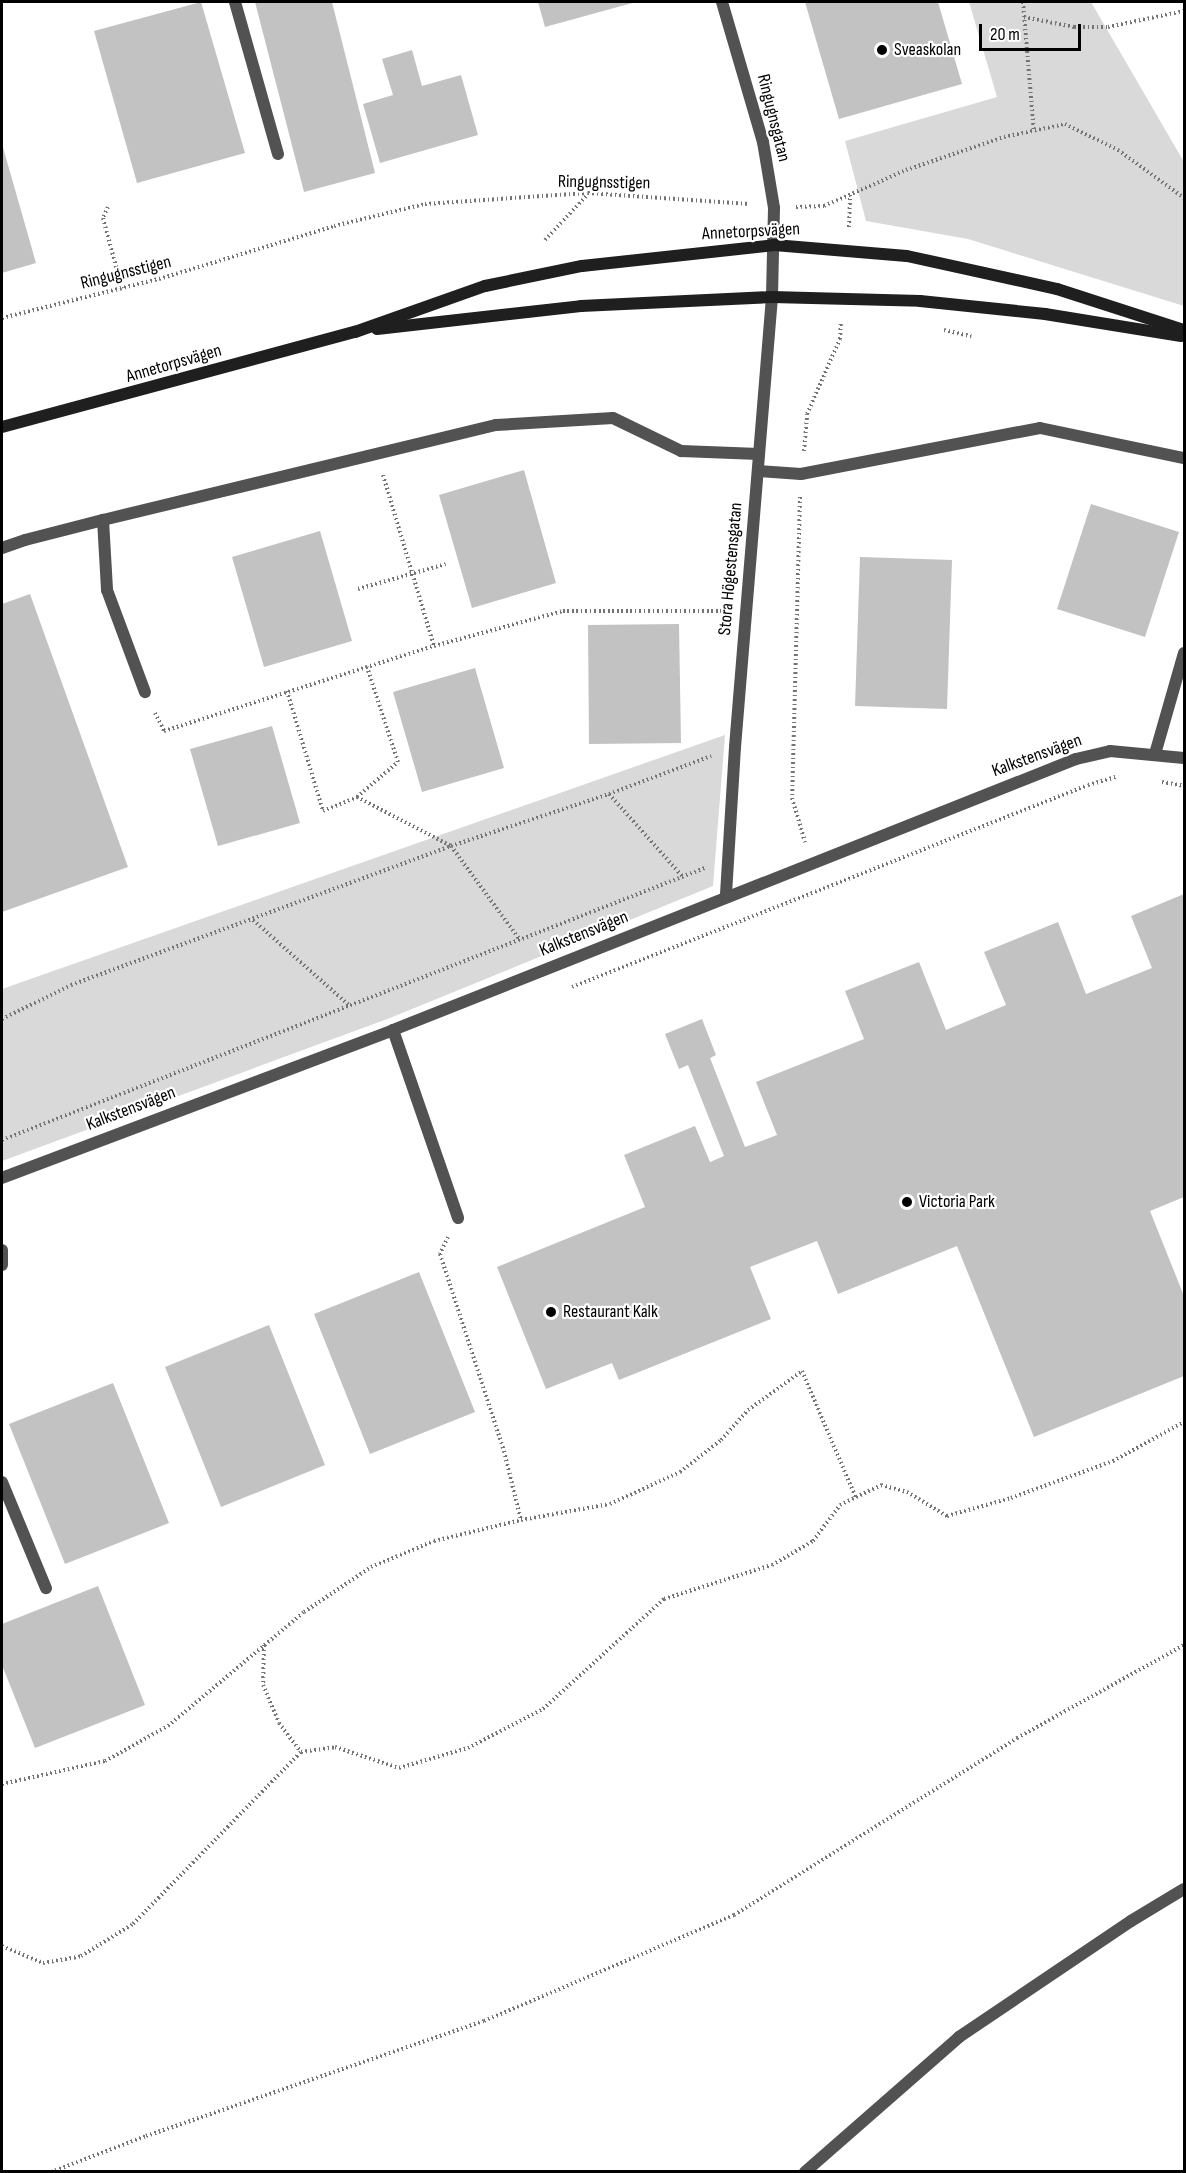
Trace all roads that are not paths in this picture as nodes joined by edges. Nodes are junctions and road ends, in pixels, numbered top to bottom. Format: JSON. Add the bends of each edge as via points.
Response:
{"nodes":[{"id":1,"x":235,"y":2,"type":"edge"},
{"id":2,"x":722,"y":2,"type":"edge"},
{"id":3,"x":278,"y":154,"type":"dead end"},
{"id":4,"x":774,"y":245,"type":"junction"},
{"id":5,"x":772,"y":297,"type":"junction"},
{"id":6,"x":1185,"y":330,"type":"edge"},
{"id":7,"x":356,"y":332,"type":"junction"},
{"id":8,"x":1185,"y":336,"type":"edge"},
{"id":9,"x":2,"y":427,"type":"edge"},
{"id":10,"x":759,"y":454,"type":"junction"},
{"id":11,"x":1185,"y":458,"type":"edge"},
{"id":12,"x":758,"y":471,"type":"junction"},
{"id":13,"x":103,"y":520,"type":"junction"},
{"id":14,"x":2,"y":548,"type":"edge"},
{"id":15,"x":1185,"y":653,"type":"edge"},
{"id":16,"x":145,"y":692,"type":"road end"},
{"id":17,"x":1155,"y":754,"type":"junction"},
{"id":18,"x":1185,"y":758,"type":"edge"},
{"id":19,"x":726,"y":896,"type":"junction"},
{"id":20,"x":393,"y":1030,"type":"junction"},
{"id":21,"x":2,"y":1178,"type":"edge"},
{"id":22,"x":458,"y":1218,"type":"road end"},
{"id":23,"x":2,"y":1250,"type":"edge"},
{"id":24,"x":2,"y":1265,"type":"edge"},
{"id":25,"x":2,"y":1482,"type":"edge"},
{"id":26,"x":46,"y":1588,"type":"dead end"},
{"id":27,"x":1185,"y":1889,"type":"edge"},
{"id":28,"x":805,"y":2172,"type":"edge"}],
"edges":[{"from":1,"to":3,"type":"street"},
{"from":2,"to":4,"type":"street","name":"Ringugnsgatan","via":[[763,142],[774,208]]},
{"from":4,"to":5,"type":"street","name":"Stora Högestensgatan"},
{"from":4,"to":6,"type":"main road","name":"Annetorpsvägen","via":[[908,256],[1057,289]]},
{"from":4,"to":7,"type":"main road","name":"Annetorpsvägen","via":[[582,266],[485,286]]},
{"from":5,"to":7,"type":"main road","name":"Annetorpsvägen","via":[[581,306]]},
{"from":5,"to":8,"type":"main road","name":"Annetorpsvägen","via":[[920,301]]},
{"from":5,"to":10,"type":"street","name":"Stora Högestensgatan"},
{"from":7,"to":9,"type":"main road","name":"Annetorpsvägen"},
{"from":10,"to":12,"type":"street","name":"Stora Högestensgatan"},
{"from":10,"to":13,"type":"street","via":[[681,451],[613,418],[496,425]]},
{"from":11,"to":12,"type":"street","via":[[1040,428],[801,474]]},
{"from":12,"to":19,"type":"street","name":"Stora Högestensgatan"},
{"from":13,"to":14,"type":"street"},
{"from":13,"to":16,"type":"street","via":[[107,590]]},
{"from":15,"to":17,"type":"street"},
{"from":17,"to":18,"type":"street","name":"Kalkstensvägen"},
{"from":17,"to":19,"type":"street","name":"Kalkstensvägen","via":[[1110,751],[1076,759]]},
{"from":19,"to":20,"type":"street","name":"Kalkstensvägen"},
{"from":20,"to":21,"type":"street","name":"Kalkstensvägen"},
{"from":20,"to":22,"type":"street"},
{"from":23,"to":24,"type":"street"},
{"from":25,"to":26,"type":"street"},
{"from":27,"to":28,"type":"street","via":[[959,2037]]}]}
